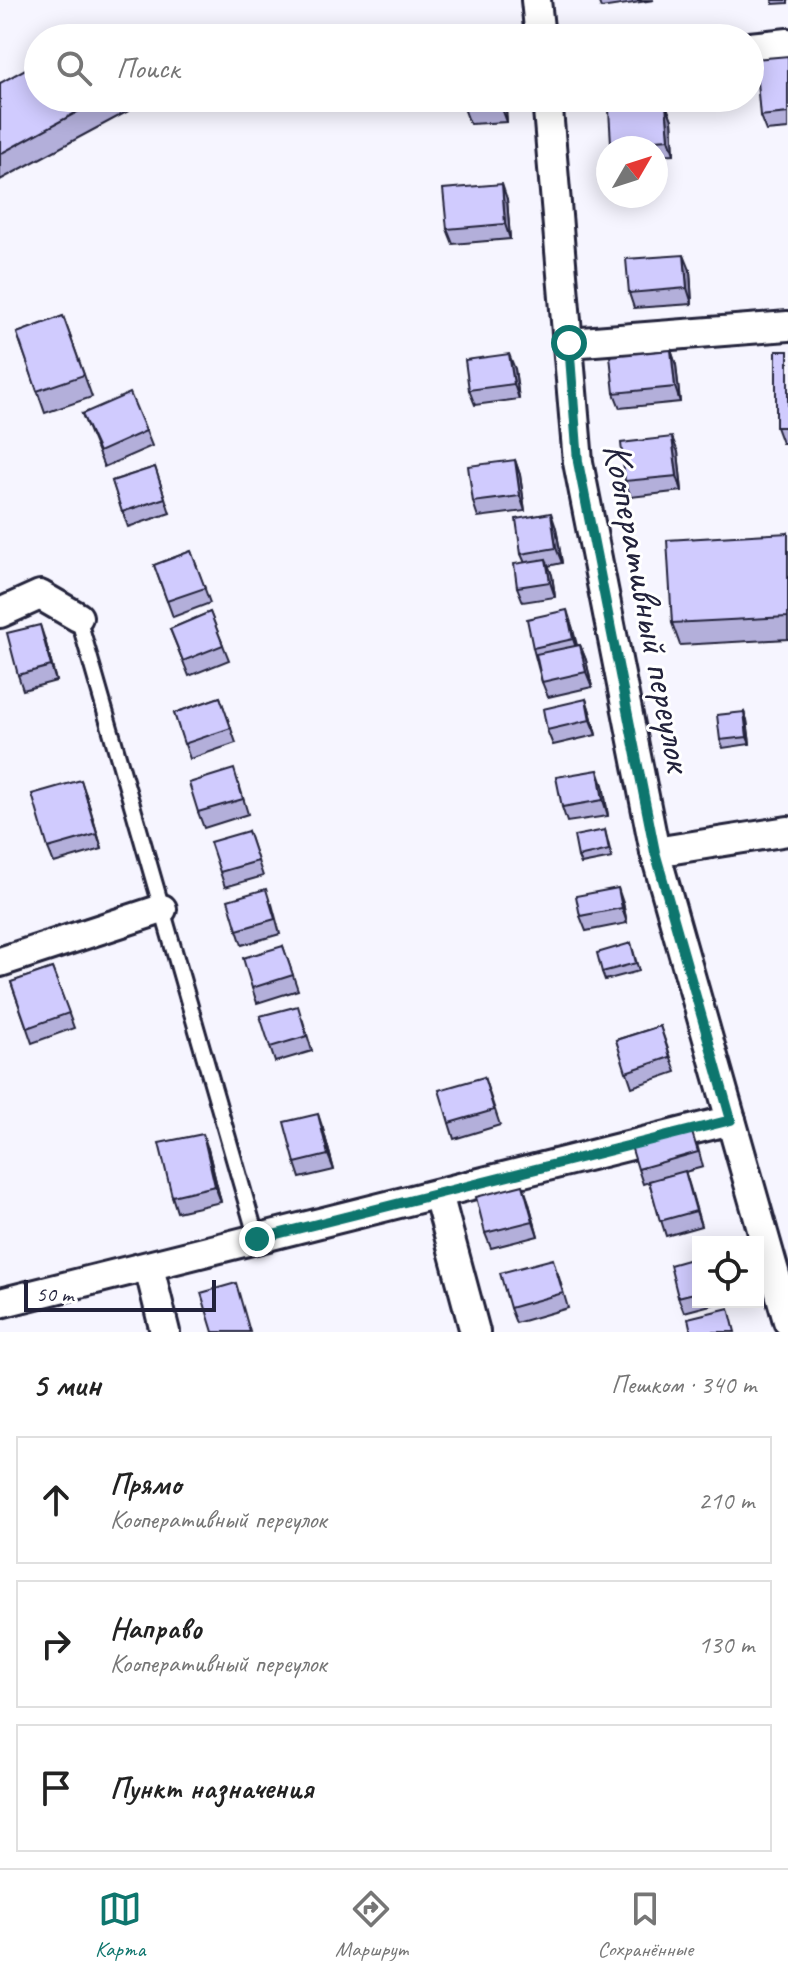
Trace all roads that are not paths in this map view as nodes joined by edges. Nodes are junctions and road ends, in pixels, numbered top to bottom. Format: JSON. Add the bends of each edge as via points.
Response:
{"nodes":[{"id":1,"x":536,"y":0,"type":"edge"},
{"id":2,"x":539,"y":24,"type":"edge"},
{"id":3,"x":788,"y":43,"type":"edge"},
{"id":4,"x":764,"y":46,"type":"edge"},
{"id":5,"x":548,"y":112,"type":"edge"},
{"id":6,"x":788,"y":326,"type":"edge"},
{"id":7,"x":569,"y":343,"type":"junction"},
{"id":8,"x":0,"y":613,"type":"edge"},
{"id":9,"x":78,"y":617,"type":"joint"},
{"id":10,"x":788,"y":831,"type":"edge"},
{"id":11,"x":655,"y":852,"type":"junction"},
{"id":12,"x":162,"y":909,"type":"junction"},
{"id":13,"x":0,"y":962,"type":"edge"},
{"id":14,"x":731,"y":1120,"type":"junction"},
{"id":15,"x":438,"y":1194,"type":"junction"},
{"id":16,"x":257,"y":1239,"type":"junction"},
{"id":17,"x":149,"y":1267,"type":"junction"},
{"id":18,"x":0,"y":1303,"type":"edge"},
{"id":19,"x":788,"y":1321,"type":"edge"},
{"id":20,"x":165,"y":1332,"type":"edge"},
{"id":21,"x":475,"y":1332,"type":"edge"}],
"edges":[{"from":1,"to":2,"type":"street"},
{"from":3,"to":4,"type":"street"},
{"from":5,"to":7,"type":"street","name":"Кооперативный переулок"},
{"from":6,"to":7,"type":"street"},
{"from":7,"to":11,"type":"street","name":"Кооперативный переулок","via":[[578,462]]},
{"from":8,"to":9,"type":"street","via":[[40,595]]},
{"from":9,"to":12,"type":"lane"},
{"from":10,"to":11,"type":"street"},
{"from":11,"to":14,"type":"street","name":"Кооперативный переулок"},
{"from":12,"to":13,"type":"street"},
{"from":12,"to":16,"type":"lane"},
{"from":14,"to":15,"type":"street"},
{"from":14,"to":19,"type":"street","name":"Кооперативный переулок"},
{"from":15,"to":16,"type":"street"},
{"from":15,"to":21,"type":"street"},
{"from":16,"to":17,"type":"street"},
{"from":17,"to":18,"type":"street"},
{"from":17,"to":20,"type":"street"}]}
